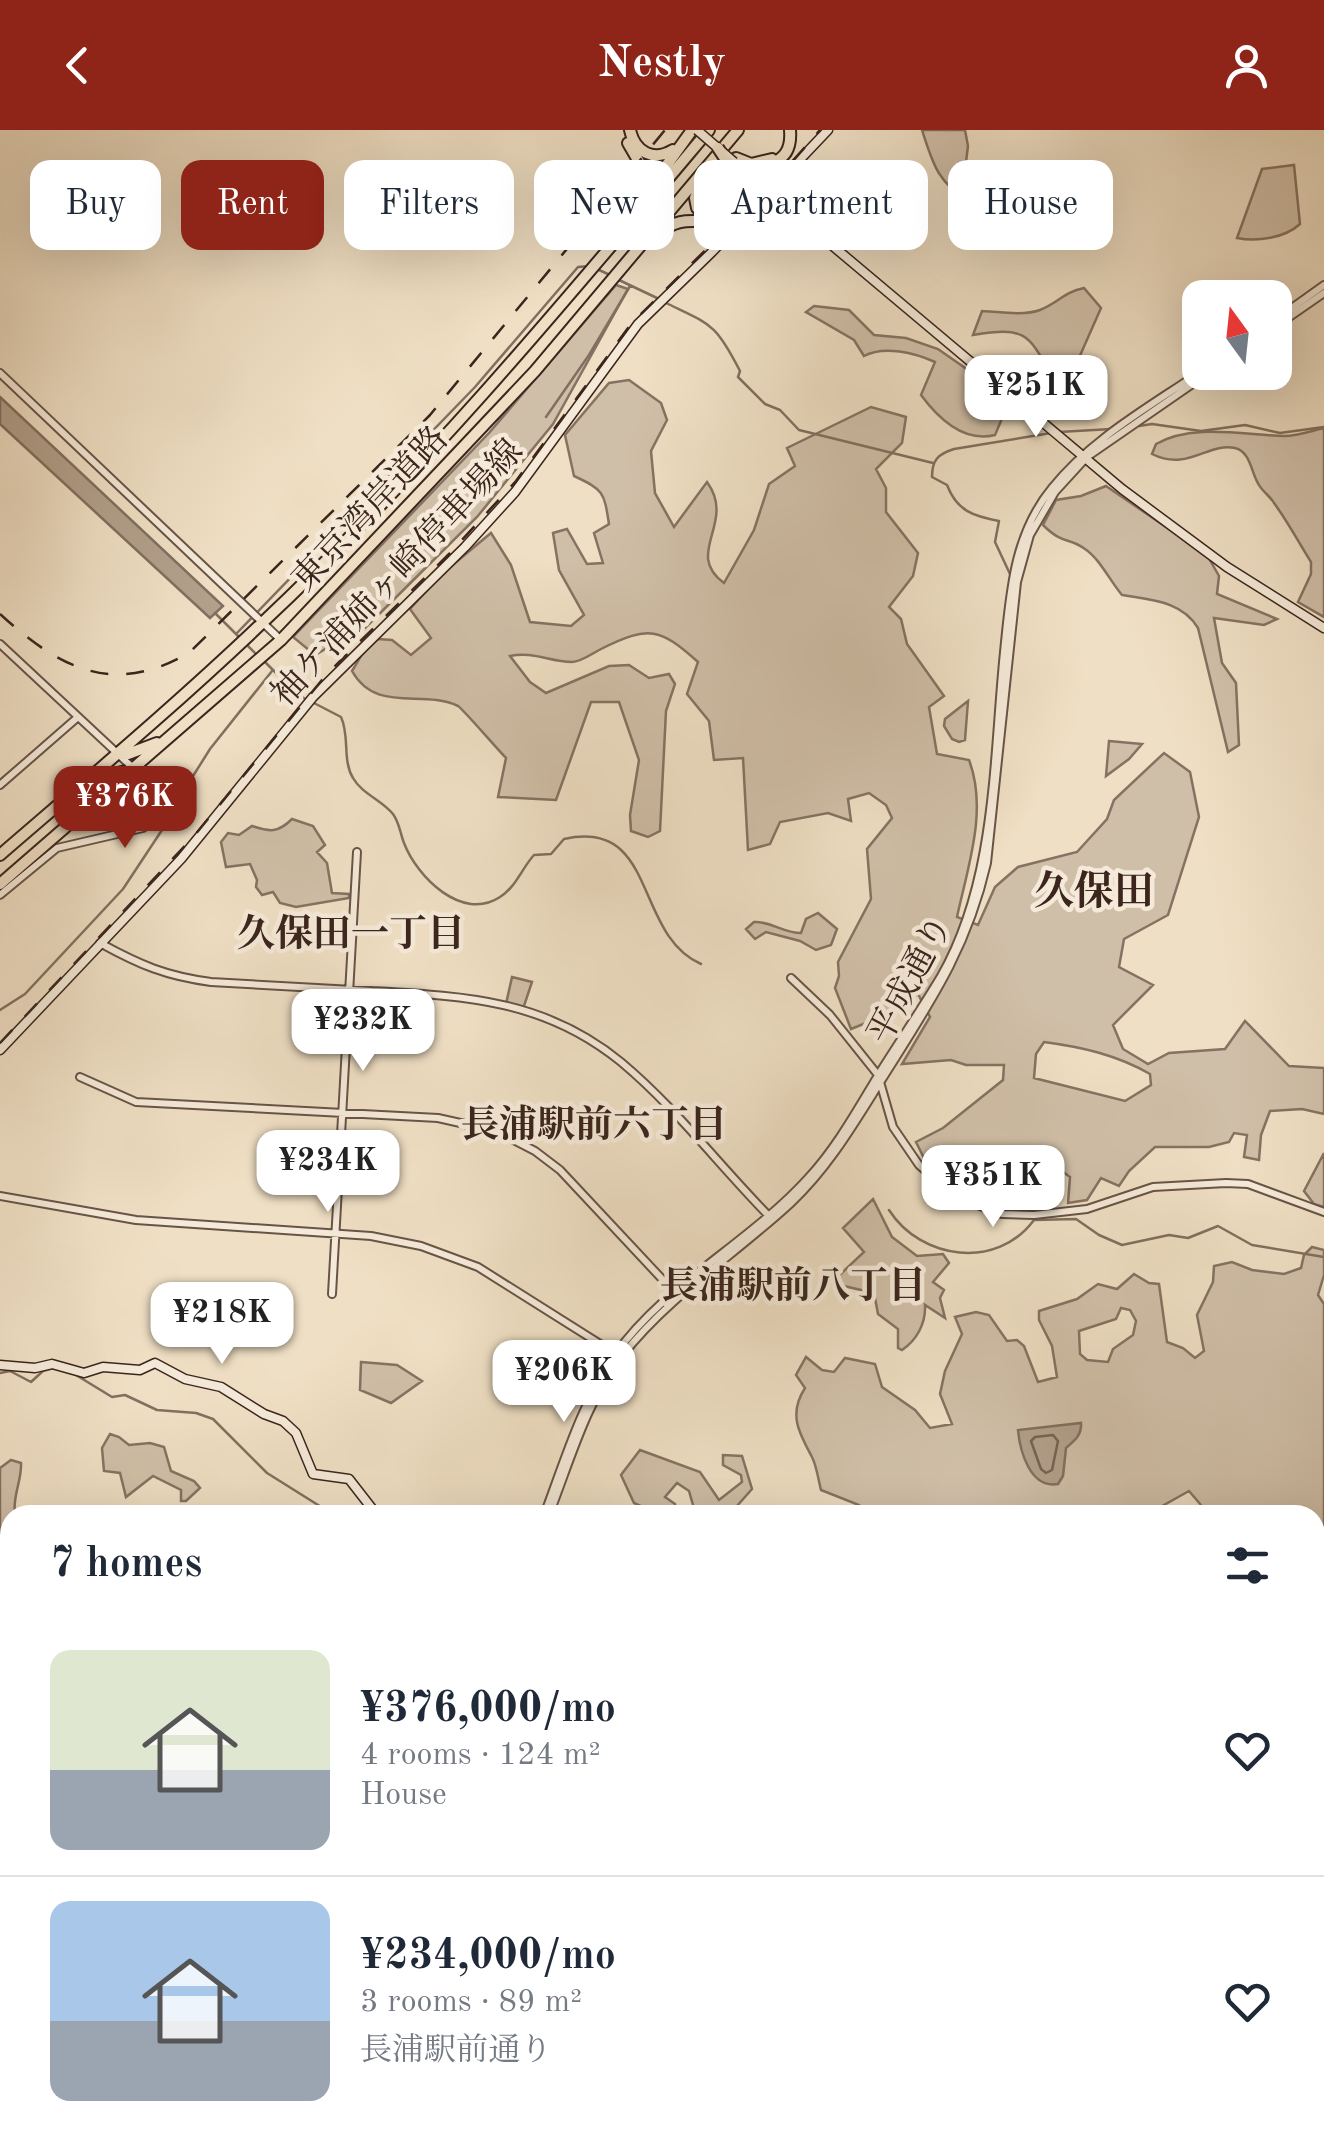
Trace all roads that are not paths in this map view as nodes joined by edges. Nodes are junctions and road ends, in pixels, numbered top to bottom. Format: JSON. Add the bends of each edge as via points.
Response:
{"nodes":[{"id":1,"x":627,"y":130,"type":"edge"},
{"id":2,"x":695,"y":130,"type":"edge"},
{"id":3,"x":709,"y":130,"type":"edge"},
{"id":4,"x":786,"y":130,"type":"edge"},
{"id":5,"x":828,"y":130,"type":"edge"},
{"id":6,"x":738,"y":133,"type":"edge"},
{"id":7,"x":683,"y":142,"type":"junction"},
{"id":8,"x":718,"y":148,"type":"joint"},
{"id":9,"x":638,"y":160,"type":"edge"},
{"id":10,"x":669,"y":160,"type":"edge"},
{"id":11,"x":714,"y":160,"type":"edge"},
{"id":12,"x":731,"y":160,"type":"edge"},
{"id":13,"x":770,"y":160,"type":"edge"},
{"id":14,"x":781,"y":160,"type":"edge"},
{"id":15,"x":694,"y":184,"type":"edge"},
{"id":16,"x":694,"y":223,"type":"edge"},
{"id":17,"x":606,"y":250,"type":"edge"},
{"id":18,"x":839,"y":250,"type":"edge"},
{"id":19,"x":601,"y":258,"type":"junction"},
{"id":20,"x":632,"y":258,"type":"junction"},
{"id":21,"x":1324,"y":285,"type":"edge"},
{"id":22,"x":1324,"y":293,"type":"edge"},
{"id":23,"x":1292,"y":310,"type":"edge"},
{"id":24,"x":1292,"y":313,"type":"edge"},
{"id":25,"x":0,"y":373,"type":"edge"},
{"id":26,"x":1182,"y":385,"type":"edge"},
{"id":27,"x":1183,"y":390,"type":"edge"},
{"id":28,"x":1084,"y":456,"type":"junction"},
{"id":29,"x":261,"y":621,"type":"junction"},
{"id":30,"x":1324,"y":628,"type":"edge"},
{"id":31,"x":282,"y":640,"type":"junction"},
{"id":32,"x":0,"y":644,"type":"edge"},
{"id":33,"x":78,"y":717,"type":"junction"},
{"id":34,"x":183,"y":726,"type":"junction"},
{"id":35,"x":117,"y":754,"type":"junction"},
{"id":36,"x":134,"y":769,"type":"junction"},
{"id":37,"x":83,"y":783,"type":"junction"},
{"id":38,"x":0,"y":784,"type":"edge"},
{"id":39,"x":357,"y":852,"type":"dead end"},
{"id":40,"x":0,"y":855,"type":"edge"},
{"id":41,"x":0,"y":884,"type":"edge"},
{"id":42,"x":0,"y":895,"type":"edge"},
{"id":43,"x":100,"y":943,"type":"junction"},
{"id":44,"x":791,"y":978,"type":"dead end"},
{"id":45,"x":349,"y":990,"type":"junction"},
{"id":46,"x":0,"y":1050,"type":"edge"},
{"id":47,"x":80,"y":1077,"type":"dead end"},
{"id":48,"x":879,"y":1079,"type":"junction"},
{"id":49,"x":343,"y":1114,"type":"junction"},
{"id":50,"x":0,"y":1196,"type":"edge"},
{"id":51,"x":1324,"y":1212,"type":"edge"},
{"id":52,"x":771,"y":1218,"type":"junction"},
{"id":53,"x":335,"y":1234,"type":"junction"},
{"id":54,"x":332,"y":1294,"type":"dead end"},
{"id":55,"x":676,"y":1294,"type":"junction"},
{"id":56,"x":618,"y":1355,"type":"junction"},
{"id":57,"x":0,"y":1366,"type":"edge"},
{"id":58,"x":369,"y":1505,"type":"edge"},
{"id":59,"x":550,"y":1505,"type":"edge"}],
"edges":[{"from":1,"to":7,"type":"highway","via":[[651,156]]},
{"from":1,"to":9,"type":"highway"},
{"from":2,"to":7,"type":"highway"},
{"from":2,"to":8,"type":"main road","bridge":true},
{"from":3,"to":19,"type":"highway","name":"東京湾岸道路"},
{"from":4,"to":13,"type":"highway"},
{"from":4,"to":14,"type":"highway","via":[[790,142]]},
{"from":5,"to":43,"type":"main road","name":"袖ケ浦姉ヶ崎停車場線","via":[[638,324],[515,492],[313,698],[201,836]]},
{"from":6,"to":11,"type":"highway","name":"東京湾岸道路"},
{"from":7,"to":10,"type":"highway"},
{"from":8,"to":12,"type":"highway","bridge":true},
{"from":15,"to":20,"type":"highway","name":"東京湾岸道路"},
{"from":16,"to":20,"type":"highway","via":[[672,224]]},
{"from":17,"to":19,"type":"highway"},
{"from":18,"to":28,"type":"main road","bridge":true},
{"from":19,"to":29,"type":"highway","name":"東京湾岸道路","via":[[493,382]]},
{"from":20,"to":31,"type":"highway","name":"東京湾岸道路"},
{"from":21,"to":23,"type":"street"},
{"from":22,"to":24,"type":"street"},
{"from":25,"to":29,"type":"street"},
{"from":26,"to":28,"type":"street","name":"平成通り"},
{"from":27,"to":28,"type":"street","name":"平成通り"},
{"from":28,"to":30,"type":"main road","via":[[1164,522]]},
{"from":28,"to":48,"type":"street","name":"平成通り","via":[[1037,509],[1018,555],[976,889],[942,974]]},
{"from":29,"to":31,"type":"street"},
{"from":29,"to":35,"type":"highway","name":"東京湾岸道路"},
{"from":31,"to":34,"type":"highway","name":"東京湾岸道路"},
{"from":32,"to":33,"type":"street"},
{"from":33,"to":35,"type":"street"},
{"from":33,"to":38,"type":"street"},
{"from":34,"to":35,"type":"highway","via":[[146,749]]},
{"from":34,"to":36,"type":"highway","name":"東京湾岸道路"},
{"from":35,"to":36,"type":"street"},
{"from":35,"to":37,"type":"highway","name":"東京湾岸道路"},
{"from":36,"to":37,"type":"highway"},
{"from":36,"to":41,"type":"highway","name":"東京湾岸道路"},
{"from":36,"to":42,"type":"street","via":[[154,793],[148,824],[57,848]]},
{"from":37,"to":40,"type":"highway","name":"東京湾岸道路"},
{"from":39,"to":45,"type":"street"},
{"from":43,"to":45,"type":"street","via":[[140,966],[182,978]]},
{"from":43,"to":46,"type":"main road","name":"袖ケ浦姉ヶ崎停車場線"},
{"from":44,"to":48,"type":"street","via":[[830,1015]]},
{"from":45,"to":49,"type":"street"},
{"from":45,"to":52,"type":"street","via":[[488,1000],[574,1031],[646,1085]]},
{"from":47,"to":49,"type":"street","via":[[136,1102]]},
{"from":48,"to":51,"type":"street","via":[[893,1128],[919,1165],[1002,1214],[1088,1209],[1153,1187],[1226,1182]]},
{"from":48,"to":52,"type":"street","name":"平成通り","via":[[830,1160]]},
{"from":49,"to":53,"type":"street"},
{"from":49,"to":55,"type":"street","via":[[464,1122],[523,1144],[585,1195]]},
{"from":50,"to":53,"type":"street","via":[[136,1220]]},
{"from":52,"to":55,"type":"street","name":"平成通り"},
{"from":53,"to":54,"type":"street"},
{"from":53,"to":56,"type":"street","via":[[383,1238],[459,1258]]},
{"from":55,"to":56,"type":"street","name":"平成通り"},
{"from":56,"to":59,"type":"street","name":"平成通り","via":[[587,1403]]},
{"from":57,"to":58,"type":"main road","via":[[52,1364],[84,1372],[140,1370],[155,1363],[216,1385],[283,1422],[296,1433],[313,1474],[349,1479]]}]}
